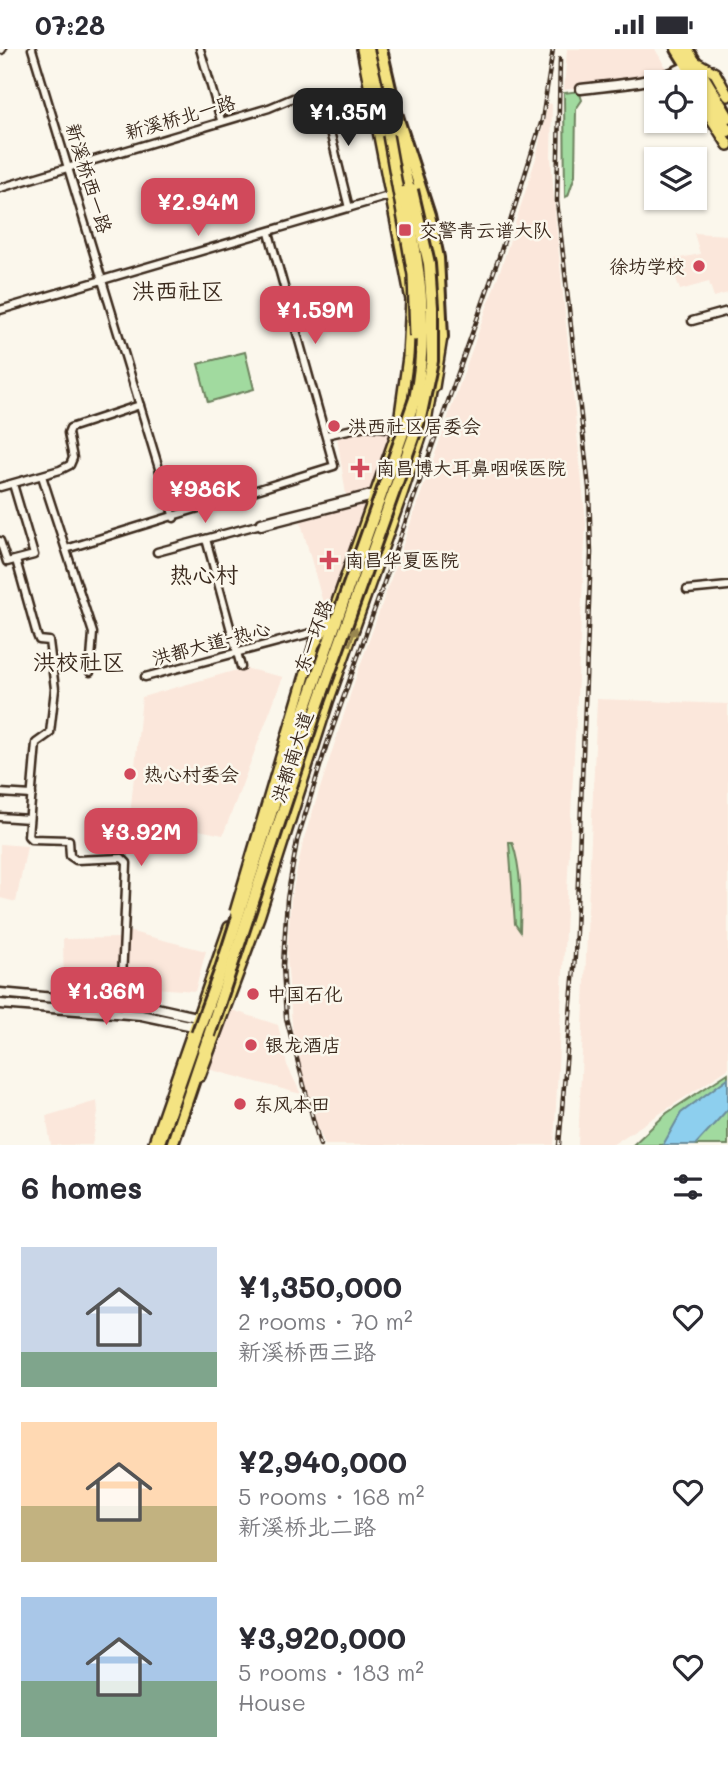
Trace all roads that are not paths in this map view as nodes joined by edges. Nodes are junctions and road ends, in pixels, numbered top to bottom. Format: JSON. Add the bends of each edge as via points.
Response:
{"nodes":[{"id":1,"x":32,"y":49,"type":"edge"},
{"id":2,"x":200,"y":49,"type":"edge"},
{"id":3,"x":362,"y":49,"type":"edge"},
{"id":4,"x":368,"y":49,"type":"edge"},
{"id":5,"x":379,"y":49,"type":"edge"},
{"id":6,"x":677,"y":49,"type":"edge"},
{"id":7,"x":689,"y":49,"type":"edge"},
{"id":8,"x":691,"y":63,"type":"junction"},
{"id":9,"x":690,"y":70,"type":"edge"},
{"id":10,"x":581,"y":89,"type":"dead end"},
{"id":11,"x":370,"y":92,"type":"junction"},
{"id":12,"x":321,"y":95,"type":"junction"},
{"id":13,"x":728,"y":96,"type":"edge"},
{"id":14,"x":707,"y":112,"type":"edge"},
{"id":15,"x":396,"y":113,"type":"junction"},
{"id":16,"x":728,"y":117,"type":"edge"},
{"id":17,"x":220,"y":120,"type":"junction"},
{"id":18,"x":728,"y":131,"type":"edge"},
{"id":19,"x":388,"y":135,"type":"junction"},
{"id":20,"x":728,"y":145,"type":"edge"},
{"id":21,"x":70,"y":166,"type":"junction"},
{"id":22,"x":0,"y":188,"type":"edge"},
{"id":23,"x":404,"y":192,"type":"junction"},
{"id":24,"x":392,"y":195,"type":"junction"},
{"id":25,"x":349,"y":208,"type":"junction"},
{"id":26,"x":269,"y":233,"type":"junction"},
{"id":27,"x":102,"y":279,"type":"junction"},
{"id":28,"x":0,"y":310,"type":"edge"},
{"id":29,"x":728,"y":311,"type":"edge"},
{"id":30,"x":692,"y":321,"type":"dead end"},
{"id":31,"x":442,"y":337,"type":"joint"},
{"id":32,"x":140,"y":405,"type":"junction"},
{"id":33,"x":426,"y":422,"type":"junction"},
{"id":34,"x":399,"y":426,"type":"junction"},
{"id":35,"x":326,"y":435,"type":"junction"},
{"id":36,"x":42,"y":476,"type":"junction"},
{"id":37,"x":13,"y":484,"type":"junction"},
{"id":38,"x":0,"y":487,"type":"edge"},
{"id":39,"x":374,"y":495,"type":"junction"},
{"id":40,"x":174,"y":518,"type":"junction"},
{"id":41,"x":206,"y":539,"type":"junction"},
{"id":42,"x":0,"y":541,"type":"edge"},
{"id":43,"x":66,"y":549,"type":"junction"},
{"id":44,"x":157,"y":552,"type":"dead end"},
{"id":45,"x":16,"y":560,"type":"junction"},
{"id":46,"x":728,"y":586,"type":"edge"},
{"id":47,"x":687,"y":590,"type":"dead end"},
{"id":48,"x":327,"y":625,"type":"junction"},
{"id":49,"x":236,"y":651,"type":"junction"},
{"id":50,"x":241,"y":667,"type":"dead end"},
{"id":51,"x":90,"y":673,"type":"dead end"},
{"id":52,"x":145,"y":677,"type":"dead end"},
{"id":53,"x":0,"y":793,"type":"edge"},
{"id":54,"x":32,"y":795,"type":"junction"},
{"id":55,"x":0,"y":817,"type":"edge"},
{"id":56,"x":29,"y":819,"type":"junction"},
{"id":57,"x":221,"y":969,"type":"junction"},
{"id":58,"x":0,"y":993,"type":"edge"},
{"id":59,"x":121,"y":1003,"type":"junction"},
{"id":60,"x":0,"y":1004,"type":"edge"},
{"id":61,"x":195,"y":1021,"type":"junction"},
{"id":62,"x":222,"y":1022,"type":"junction"},
{"id":63,"x":217,"y":1036,"type":"junction"},
{"id":64,"x":153,"y":1145,"type":"edge"},
{"id":65,"x":158,"y":1145,"type":"edge"},
{"id":66,"x":174,"y":1145,"type":"edge"}],
"edges":[{"from":1,"to":21,"type":"street","name":"新溪桥西一路"},
{"from":2,"to":17,"type":"street"},
{"from":3,"to":11,"type":"main road","name":"洪都南大道"},
{"from":4,"to":19,"type":"highway","name":"东一环路"},
{"from":5,"to":15,"type":"highway","name":"东一环路"},
{"from":5,"to":33,"type":"main road","name":"洪都南大道","via":[[434,301],[434,373]]},
{"from":6,"to":8,"type":"highway"},
{"from":7,"to":8,"type":"highway"},
{"from":8,"to":9,"type":"main road"},
{"from":8,"to":10,"type":"street","via":[[652,80]]},
{"from":8,"to":13,"type":"main road","via":[[715,73]]},
{"from":8,"to":16,"type":"highway"},
{"from":8,"to":18,"type":"highway"},
{"from":11,"to":12,"type":"street","name":"新溪桥北一路"},
{"from":11,"to":24,"type":"main road","name":"洪都南大道"},
{"from":12,"to":17,"type":"street","name":"新溪桥北一路","via":[[300,95]]},
{"from":12,"to":25,"type":"street"},
{"from":14,"to":20,"type":"main road"},
{"from":15,"to":31,"type":"highway","via":[[429,215]]},
{"from":15,"to":66,"type":"highway","name":"东一环路","bridge":true,"via":[[429,264],[432,361],[420,418],[318,702]]},
{"from":17,"to":21,"type":"street","name":"新溪桥北一路"},
{"from":19,"to":23,"type":"highway","name":"东一环路","bridge":true},
{"from":19,"to":34,"type":"main road","bridge":true,"via":[[413,275],[415,336],[410,388]]},
{"from":21,"to":22,"type":"street","name":"新溪桥北一路"},
{"from":21,"to":27,"type":"street","name":"新溪桥西一路"},
{"from":23,"to":24,"type":"street"},
{"from":23,"to":57,"type":"highway","name":"东一环路","bridge":true,"via":[[420,267],[423,309],[423,363],[415,399],[298,729]]},
{"from":24,"to":25,"type":"street"},
{"from":24,"to":34,"type":"main road","name":"洪都南大道","via":[[411,300]]},
{"from":25,"to":26,"type":"street"},
{"from":26,"to":27,"type":"street"},
{"from":26,"to":35,"type":"street"},
{"from":27,"to":28,"type":"street"},
{"from":27,"to":32,"type":"street","name":"新溪桥西一路"},
{"from":29,"to":30,"type":"street"},
{"from":31,"to":33,"type":"main road"},
{"from":32,"to":36,"type":"street","via":[[72,427],[68,433],[70,465]]},
{"from":32,"to":40,"type":"street","name":"新溪桥西一路"},
{"from":62,"to":33,"type":"main road","name":"洪都南大道","one_way":true},
{"from":34,"to":35,"type":"street","via":[[366,426]]},
{"from":34,"to":39,"type":"main road","name":"洪都南大道"},
{"from":35,"to":40,"type":"street","via":[[334,466]]},
{"from":36,"to":37,"type":"street"},
{"from":36,"to":43,"type":"street"},
{"from":37,"to":38,"type":"street"},
{"from":37,"to":45,"type":"street","via":[[34,555]]},
{"from":39,"to":41,"type":"street"},
{"from":39,"to":48,"type":"main road","name":"洪都南大道"},
{"from":40,"to":43,"type":"street"},
{"from":41,"to":44,"type":"street"},
{"from":41,"to":49,"type":"street"},
{"from":42,"to":45,"type":"street","via":[[7,562]]},
{"from":43,"to":51,"type":"street","via":[[93,633]]},
{"from":45,"to":54,"type":"street","via":[[37,635],[39,640],[49,641],[55,668],[50,733],[36,743]]},
{"from":46,"to":47,"type":"street"},
{"from":48,"to":49,"type":"street","name":"洪都大道-热心"},
{"from":48,"to":57,"type":"main road","bridge":true,"via":[[314,645],[243,876]]},
{"from":48,"to":61,"type":"main road","name":"洪都南大道","via":[[242,894]]},
{"from":49,"to":50,"type":"street"},
{"from":49,"to":52,"type":"street","name":"洪都大道-热心"},
{"from":53,"to":54,"type":"street"},
{"from":54,"to":56,"type":"street"},
{"from":55,"to":56,"type":"street"},
{"from":56,"to":59,"type":"street","via":[[29,838],[69,841],[72,859],[122,858],[127,863]]},
{"from":57,"to":65,"type":"highway","name":"东一环路","bridge":true},
{"from":58,"to":59,"type":"street"},
{"from":59,"to":61,"type":"street"},
{"from":60,"to":61,"type":"street"},
{"from":61,"to":62,"type":"street"},
{"from":61,"to":63,"type":"street"},
{"from":61,"to":64,"type":"main road","name":"洪都南大道"},
{"from":62,"to":63,"type":"main road","name":"洪都南大道"},
{"from":63,"to":66,"type":"main road","name":"洪都南大道"}]}
